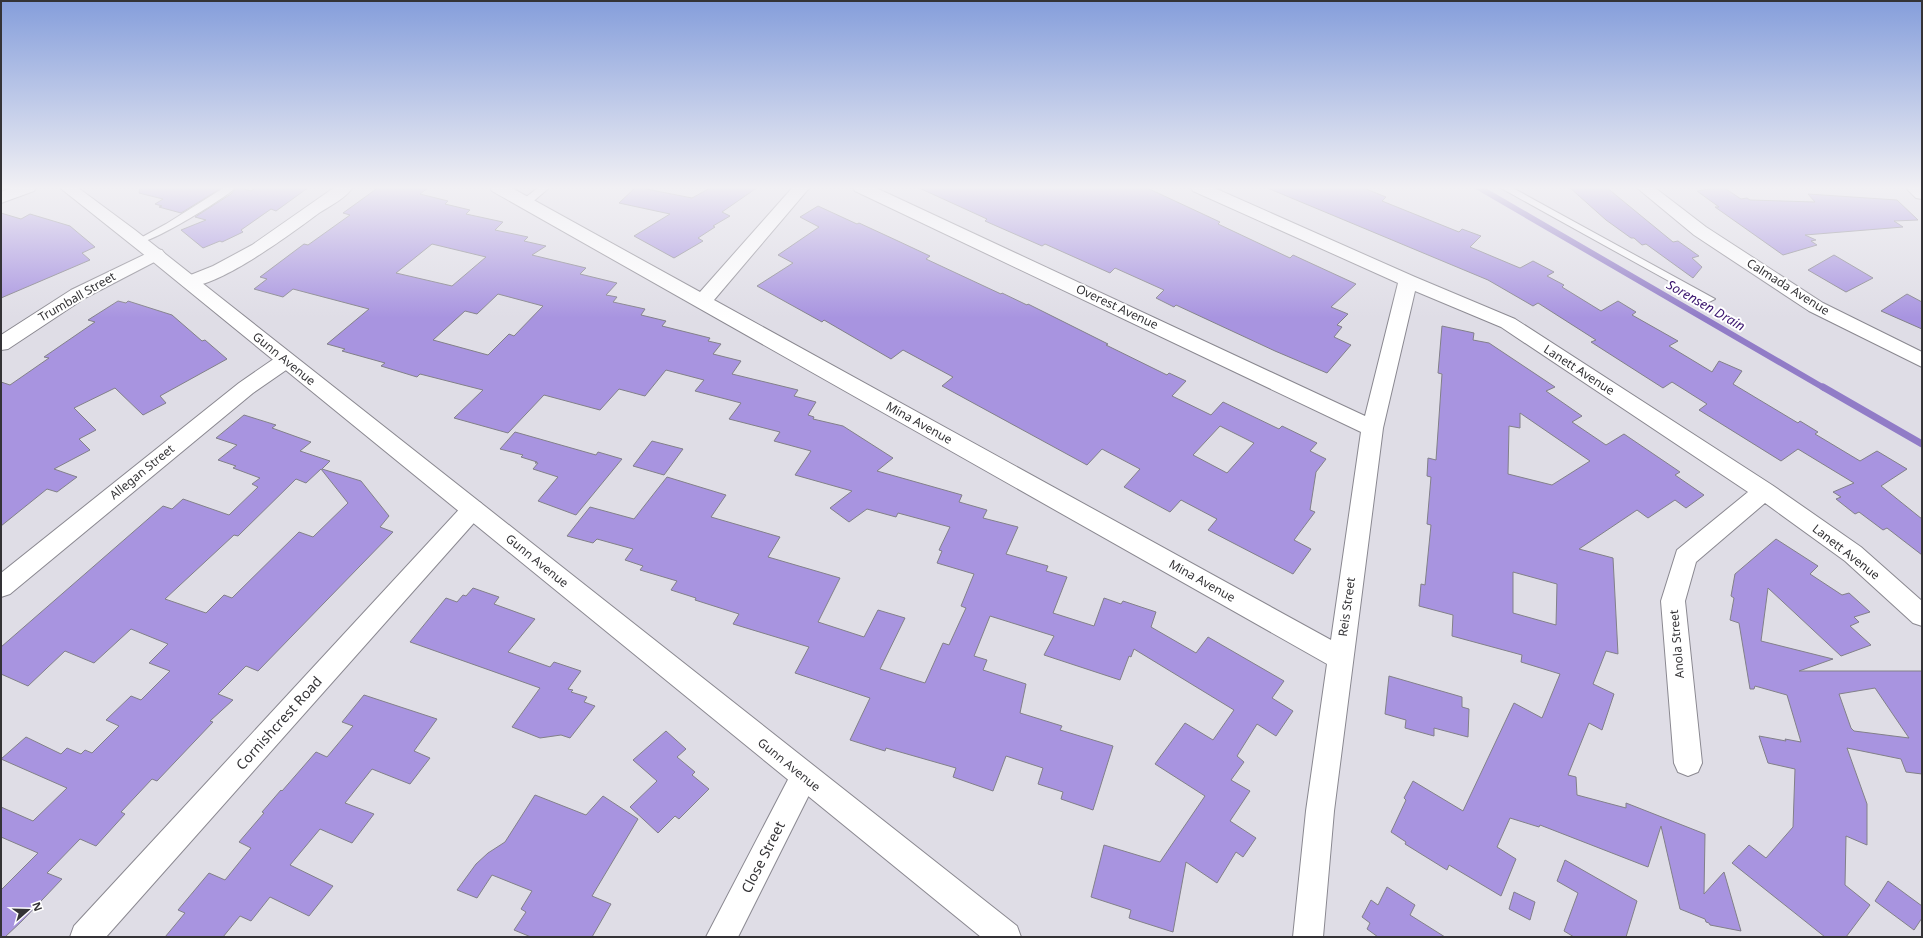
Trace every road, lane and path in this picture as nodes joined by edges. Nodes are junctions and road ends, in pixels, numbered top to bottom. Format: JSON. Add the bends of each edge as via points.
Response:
{"nodes":[{"id":1,"x":126,"y":231,"type":"edge"},
{"id":2,"x":165,"y":231,"type":"edge"},
{"id":3,"x":284,"y":231,"type":"edge"},
{"id":4,"x":575,"y":231,"type":"edge"},
{"id":5,"x":764,"y":231,"type":"edge"},
{"id":6,"x":954,"y":231,"type":"edge"},
{"id":7,"x":1296,"y":231,"type":"edge"},
{"id":8,"x":1584,"y":231,"type":"edge"},
{"id":9,"x":1700,"y":231,"type":"edge"},
{"id":10,"x":148,"y":247,"type":"junction"},
{"id":11,"x":1408,"y":281,"type":"junction"},
{"id":12,"x":190,"y":282,"type":"junction"},
{"id":13,"x":1710,"y":300,"type":"dead end"},
{"id":14,"x":702,"y":302,"type":"junction"},
{"id":15,"x":1,"y":344,"type":"edge"},
{"id":16,"x":1922,"y":360,"type":"edge"},
{"id":17,"x":285,"y":361,"type":"junction"},
{"id":18,"x":1372,"y":428,"type":"junction"},
{"id":19,"x":1764,"y":491,"type":"junction"},
{"id":20,"x":473,"y":508,"type":"junction"},
{"id":21,"x":1,"y":587,"type":"edge"},
{"id":22,"x":1922,"y":616,"type":"edge"},
{"id":23,"x":1340,"y":658,"type":"junction"},
{"id":24,"x":1688,"y":763,"type":"dead end"},
{"id":25,"x":804,"y":777,"type":"junction"},
{"id":26,"x":85,"y":937,"type":"edge"},
{"id":27,"x":721,"y":937,"type":"edge"},
{"id":28,"x":1006,"y":937,"type":"edge"},
{"id":29,"x":1308,"y":937,"type":"edge"}],
"edges":[{"from":1,"to":10,"type":"street","name":"Gunn Avenue"},
{"from":2,"to":10,"type":"lane"},
{"from":3,"to":12,"type":"street","via":[[258,249]]},
{"from":4,"to":14,"type":"street","name":"Mina Avenue"},
{"from":5,"to":14,"type":"street"},
{"from":6,"to":18,"type":"street","name":"Overest Avenue"},
{"from":7,"to":11,"type":"street","name":"Lanett Avenue"},
{"from":8,"to":13,"type":"lane"},
{"from":9,"to":16,"type":"street","name":"Calmada Avenue","via":[[1816,307]]},
{"from":10,"to":12,"type":"street","name":"Gunn Avenue"},
{"from":10,"to":15,"type":"street","name":"Trumball Street"},
{"from":11,"to":18,"type":"street","name":"Reis Street"},
{"from":11,"to":19,"type":"street","name":"Lanett Avenue","via":[[1508,323]]},
{"from":12,"to":17,"type":"street","name":"Gunn Avenue"},
{"from":14,"to":23,"type":"street","name":"Mina Avenue"},
{"from":17,"to":20,"type":"street","name":"Gunn Avenue"},
{"from":17,"to":21,"type":"street","name":"Allegan Street","via":[[246,388]]},
{"from":18,"to":23,"type":"street","name":"Reis Street"},
{"from":19,"to":22,"type":"street","name":"Lanett Avenue","via":[[1853,554]]},
{"from":19,"to":24,"type":"street","name":"Anola Street","via":[[1685,558],[1673,601]]},
{"from":20,"to":25,"type":"street","name":"Gunn Avenue"},
{"from":20,"to":26,"type":"street","name":"Cornishcrest Road"},
{"from":23,"to":29,"type":"street","name":"Reis Street","via":[[1320,811]]},
{"from":25,"to":27,"type":"street","name":"Close Street"},
{"from":25,"to":28,"type":"street","name":"Gunn Avenue"}]}
